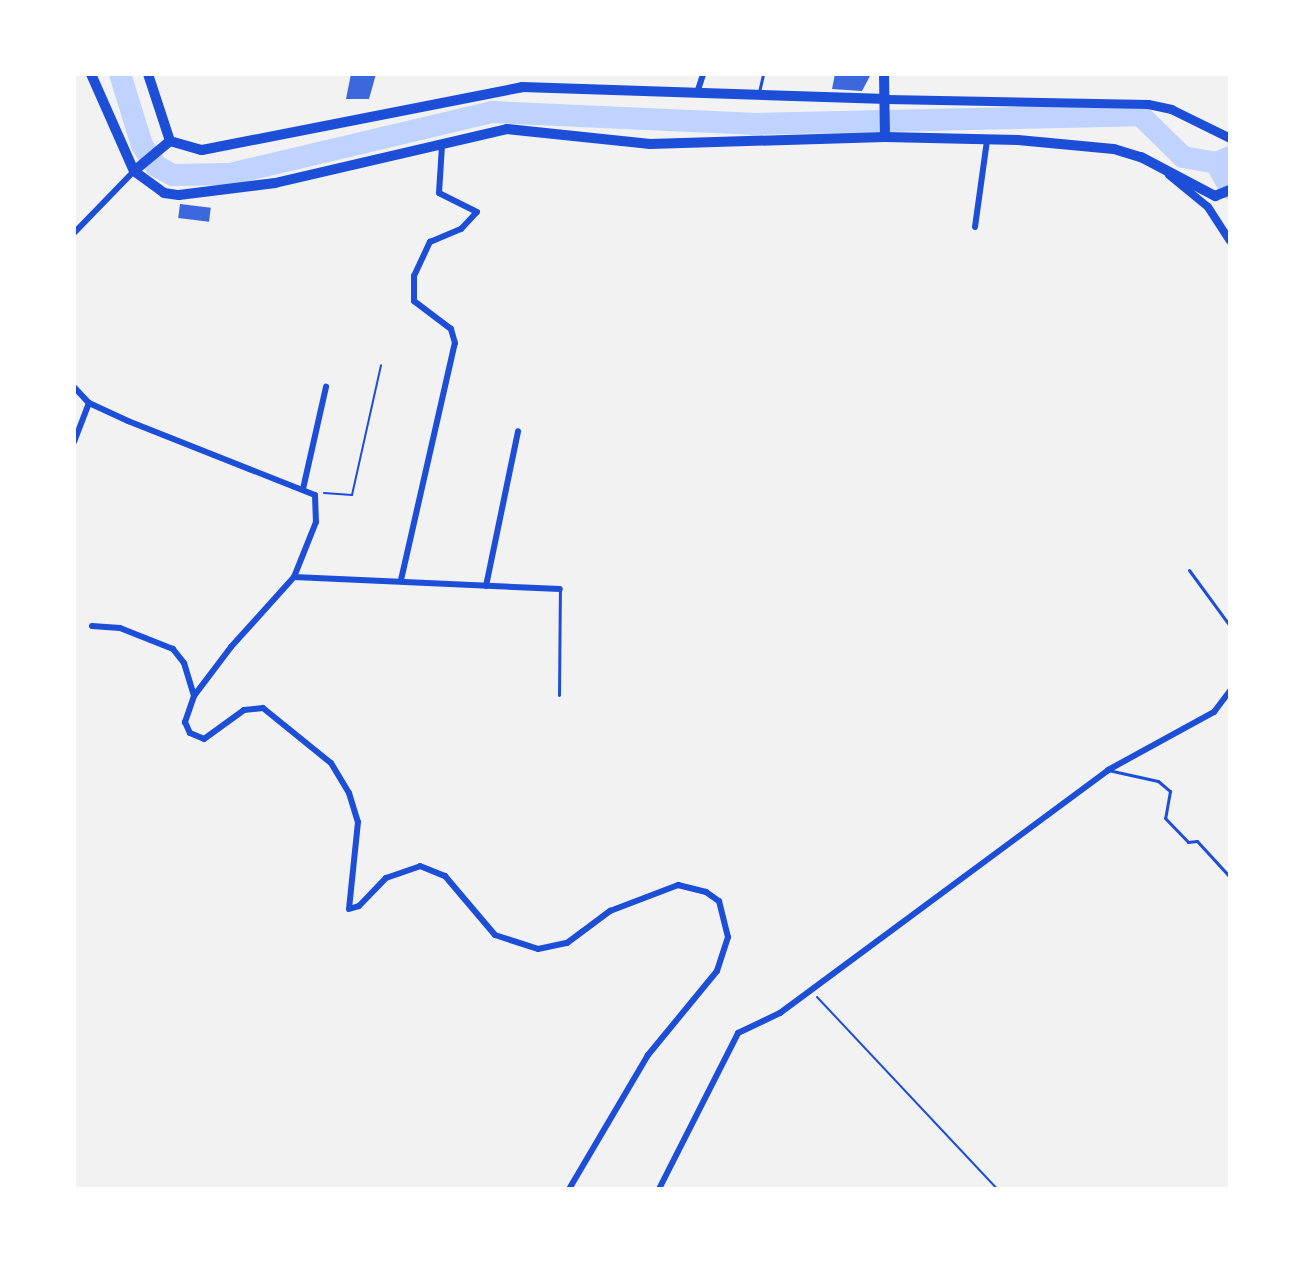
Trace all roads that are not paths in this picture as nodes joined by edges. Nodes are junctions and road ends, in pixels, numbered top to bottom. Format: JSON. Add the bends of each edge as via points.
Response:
{"nodes":[{"id":1,"x":91,"y":74,"type":"edge"},
{"id":2,"x":148,"y":74,"type":"edge"},
{"id":3,"x":703,"y":74,"type":"edge"},
{"id":4,"x":763,"y":74,"type":"edge"},
{"id":5,"x":884,"y":74,"type":"edge"},
{"id":6,"x":697,"y":93,"type":"junction"},
{"id":7,"x":758,"y":95,"type":"junction"},
{"id":8,"x":887,"y":99,"type":"junction"},
{"id":9,"x":885,"y":137,"type":"junction"},
{"id":10,"x":1230,"y":138,"type":"edge"},
{"id":11,"x":170,"y":141,"type":"junction"},
{"id":12,"x":987,"y":141,"type":"junction"},
{"id":13,"x":442,"y":145,"type":"junction"},
{"id":14,"x":1163,"y":170,"type":"junction"},
{"id":15,"x":134,"y":171,"type":"junction"},
{"id":16,"x":1230,"y":190,"type":"edge"},
{"id":17,"x":1215,"y":196,"type":"junction"},
{"id":18,"x":1208,"y":207,"type":"junction"},
{"id":19,"x":975,"y":227,"type":"dead end"},
{"id":20,"x":74,"y":233,"type":"edge"},
{"id":21,"x":1230,"y":241,"type":"edge"},
{"id":22,"x":74,"y":387,"type":"edge"},
{"id":23,"x":326,"y":387,"type":"dead end"},
{"id":24,"x":89,"y":403,"type":"junction"},
{"id":25,"x":518,"y":431,"type":"dead end"},
{"id":26,"x":74,"y":442,"type":"edge"},
{"id":27,"x":303,"y":489,"type":"junction"},
{"id":28,"x":1189,"y":570,"type":"dead end"},
{"id":29,"x":294,"y":577,"type":"junction"},
{"id":30,"x":401,"y":580,"type":"junction"},
{"id":31,"x":486,"y":586,"type":"junction"},
{"id":32,"x":560,"y":589,"type":"joint"},
{"id":33,"x":92,"y":626,"type":"dead end"},
{"id":34,"x":1230,"y":626,"type":"edge"},
{"id":35,"x":1230,"y":691,"type":"edge"},
{"id":36,"x":559,"y":695,"type":"dead end"},
{"id":37,"x":194,"y":696,"type":"junction"},
{"id":38,"x":1108,"y":770,"type":"junction"},
{"id":39,"x":1230,"y":877,"type":"edge"},
{"id":40,"x":569,"y":1189,"type":"edge"},
{"id":41,"x":659,"y":1189,"type":"edge"}],
"edges":[{"from":1,"to":15,"type":"main road"},
{"from":2,"to":11,"type":"main road"},
{"from":3,"to":6,"type":"street"},
{"from":4,"to":7,"type":"lane"},
{"from":5,"to":8,"type":"main road"},
{"from":6,"to":7,"type":"main road"},
{"from":6,"to":11,"type":"main road","via":[[507,88],[244,146],[202,150]]},
{"from":7,"to":8,"type":"main road"},
{"from":8,"to":9,"type":"main road"},
{"from":8,"to":10,"type":"main road","via":[[1148,104],[1171,109]]},
{"from":9,"to":12,"type":"main road"},
{"from":9,"to":13,"type":"main road","via":[[650,144],[507,129]]},
{"from":11,"to":15,"type":"main road"},
{"from":12,"to":14,"type":"main road","via":[[1114,149]]},
{"from":12,"to":19,"type":"street"},
{"from":13,"to":15,"type":"main road","via":[[203,195],[164,193]]},
{"from":13,"to":30,"type":"street","via":[[439,193],[477,212],[461,229],[430,242],[414,276],[414,301],[451,329],[455,343]]},
{"from":14,"to":17,"type":"main road"},
{"from":14,"to":18,"type":"street"},
{"from":15,"to":20,"type":"street"},
{"from":16,"to":17,"type":"main road"},
{"from":17,"to":18,"type":"street"},
{"from":18,"to":21,"type":"street"},
{"from":22,"to":24,"type":"street"},
{"from":23,"to":27,"type":"street"},
{"from":24,"to":26,"type":"street"},
{"from":24,"to":27,"type":"street","via":[[212,458]]},
{"from":25,"to":31,"type":"street"},
{"from":27,"to":29,"type":"street","via":[[315,495],[316,522]]},
{"from":28,"to":34,"type":"lane"},
{"from":29,"to":30,"type":"street"},
{"from":29,"to":37,"type":"street"},
{"from":30,"to":31,"type":"street"},
{"from":31,"to":32,"type":"street"},
{"from":32,"to":36,"type":"lane"},
{"from":33,"to":37,"type":"street","via":[[131,631],[173,649],[189,675]]},
{"from":35,"to":38,"type":"street","via":[[1214,712]]},
{"from":37,"to":40,"type":"street","via":[[185,722],[198,737],[219,733],[249,708],[263,708],[331,763],[358,822],[349,909],[359,906],[386,878],[420,866],[445,876],[495,935],[538,949],[567,943],[610,911],[678,885],[719,901],[728,937],[717,971],[648,1055]]},
{"from":38,"to":39,"type":"lane","via":[[1158,781],[1170,791],[1165,818],[1188,842],[1197,841]]},
{"from":38,"to":41,"type":"street","via":[[811,990],[738,1033]]}]}
